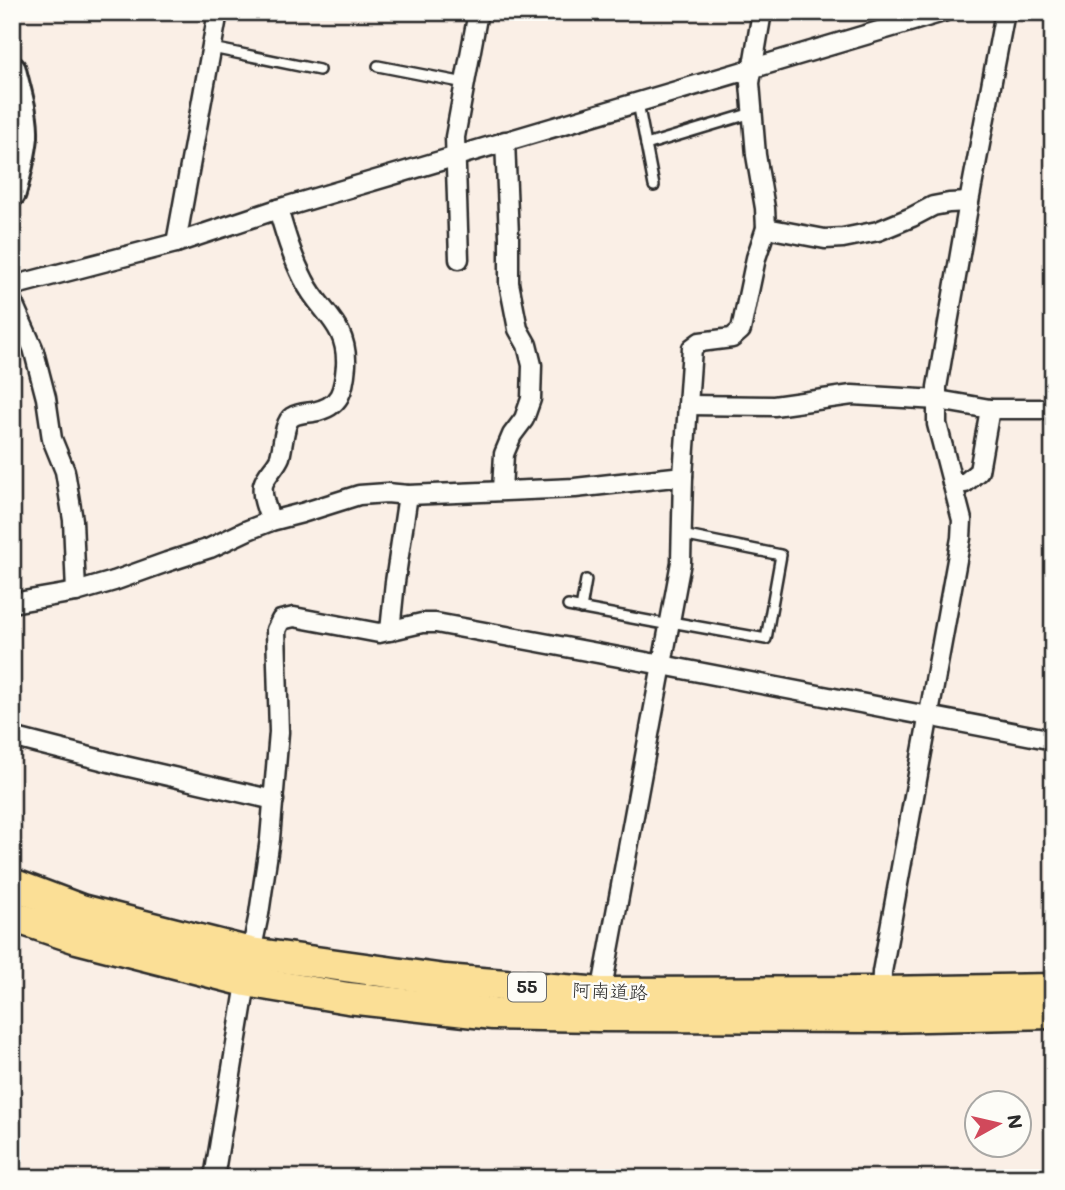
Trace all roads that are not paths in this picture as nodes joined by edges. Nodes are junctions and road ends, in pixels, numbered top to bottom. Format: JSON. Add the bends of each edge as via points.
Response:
{"nodes":[{"id":1,"x":218,"y":12,"type":"edge"},
{"id":2,"x":478,"y":12,"type":"edge"},
{"id":3,"x":762,"y":12,"type":"edge"},
{"id":4,"x":943,"y":12,"type":"edge"},
{"id":5,"x":1004,"y":12,"type":"edge"},
{"id":6,"x":212,"y":48,"type":"junction"},
{"id":7,"x":378,"y":66,"type":"dead end"},
{"id":8,"x":752,"y":69,"type":"junction"},
{"id":9,"x":12,"y":70,"type":"edge"},
{"id":10,"x":319,"y":70,"type":"dead end"},
{"id":11,"x":465,"y":83,"type":"junction"},
{"id":12,"x":638,"y":103,"type":"junction"},
{"id":13,"x":752,"y":113,"type":"junction"},
{"id":14,"x":18,"y":128,"type":"edge"},
{"id":15,"x":505,"y":141,"type":"junction"},
{"id":16,"x":646,"y":145,"type":"junction"},
{"id":17,"x":455,"y":156,"type":"junction"},
{"id":18,"x":654,"y":186,"type":"dead end"},
{"id":19,"x":12,"y":193,"type":"edge"},
{"id":20,"x":969,"y":202,"type":"junction"},
{"id":21,"x":278,"y":209,"type":"junction"},
{"id":22,"x":765,"y":228,"type":"junction"},
{"id":23,"x":176,"y":243,"type":"junction"},
{"id":24,"x":459,"y":259,"type":"dead end"},
{"id":25,"x":12,"y":286,"type":"edge"},
{"id":26,"x":12,"y":302,"type":"edge"},
{"id":27,"x":938,"y":400,"type":"junction"},
{"id":28,"x":688,"y":405,"type":"junction"},
{"id":29,"x":990,"y":409,"type":"junction"},
{"id":30,"x":1053,"y":409,"type":"edge"},
{"id":31,"x":683,"y":476,"type":"junction"},
{"id":32,"x":952,"y":484,"type":"junction"},
{"id":33,"x":502,"y":491,"type":"junction"},
{"id":34,"x":408,"y":495,"type":"junction"},
{"id":35,"x":271,"y":521,"type":"junction"},
{"id":36,"x":682,"y":534,"type":"junction"},
{"id":37,"x":586,"y":580,"type":"dead end"},
{"id":38,"x":76,"y":592,"type":"junction"},
{"id":39,"x":12,"y":603,"type":"edge"},
{"id":40,"x":568,"y":606,"type":"dead end"},
{"id":41,"x":581,"y":609,"type":"junction"},
{"id":42,"x":670,"y":623,"type":"junction"},
{"id":43,"x":390,"y":631,"type":"junction"},
{"id":44,"x":662,"y":664,"type":"junction"},
{"id":45,"x":928,"y":716,"type":"junction"},
{"id":46,"x":12,"y":737,"type":"edge"},
{"id":47,"x":1053,"y":740,"type":"edge"},
{"id":48,"x":274,"y":800,"type":"junction"},
{"id":49,"x":12,"y":884,"type":"edge"},
{"id":50,"x":12,"y":916,"type":"edge"},
{"id":51,"x":249,"y":967,"type":"junction"},
{"id":52,"x":1053,"y":989,"type":"edge"},
{"id":53,"x":881,"y":1004,"type":"junction"},
{"id":54,"x":599,"y":1005,"type":"junction"},
{"id":55,"x":1053,"y":1013,"type":"edge"},
{"id":56,"x":214,"y":1178,"type":"edge"}],
"edges":[{"from":1,"to":6,"type":"street"},
{"from":2,"to":11,"type":"street"},
{"from":3,"to":8,"type":"street"},
{"from":4,"to":8,"type":"street"},
{"from":5,"to":20,"type":"street"},
{"from":6,"to":10,"type":"lane"},
{"from":6,"to":23,"type":"street"},
{"from":7,"to":11,"type":"lane"},
{"from":8,"to":12,"type":"street"},
{"from":8,"to":13,"type":"street"},
{"from":9,"to":14,"type":"main road","via":[[23,117]]},
{"from":11,"to":17,"type":"street"},
{"from":12,"to":15,"type":"street"},
{"from":12,"to":16,"type":"lane"},
{"from":13,"to":16,"type":"lane"},
{"from":13,"to":22,"type":"street"},
{"from":14,"to":19,"type":"main road","via":[[22,152]]},
{"from":15,"to":17,"type":"street"},
{"from":15,"to":33,"type":"street","via":[[509,283],[518,329],[532,365],[531,399],[504,454]]},
{"from":16,"to":18,"type":"lane"},
{"from":17,"to":21,"type":"street"},
{"from":17,"to":24,"type":"street"},
{"from":20,"to":22,"type":"street","via":[[933,206],[878,230],[843,238]]},
{"from":20,"to":27,"type":"street"},
{"from":21,"to":23,"type":"street"},
{"from":21,"to":35,"type":"street","via":[[304,282],[340,330],[346,363],[337,401],[287,422],[279,461],[263,485]]},
{"from":22,"to":28,"type":"street","via":[[741,330],[732,338],[701,342],[692,348]]},
{"from":23,"to":25,"type":"street"},
{"from":26,"to":38,"type":"street","via":[[33,348],[52,439],[65,471],[74,520]]},
{"from":27,"to":28,"type":"street","via":[[852,395],[774,407]]},
{"from":27,"to":29,"type":"street"},
{"from":27,"to":32,"type":"street","via":[[937,424]]},
{"from":28,"to":31,"type":"street"},
{"from":29,"to":30,"type":"street"},
{"from":29,"to":32,"type":"street","via":[[979,471],[965,484]]},
{"from":31,"to":33,"type":"street"},
{"from":31,"to":36,"type":"street"},
{"from":32,"to":45,"type":"street","via":[[962,520],[961,538]]},
{"from":33,"to":34,"type":"street"},
{"from":34,"to":35,"type":"street","via":[[359,495]]},
{"from":34,"to":43,"type":"street"},
{"from":35,"to":38,"type":"street","via":[[210,548]]},
{"from":36,"to":42,"type":"street"},
{"from":36,"to":42,"type":"lane","via":[[781,555],[766,639]]},
{"from":37,"to":41,"type":"lane"},
{"from":38,"to":39,"type":"street"},
{"from":40,"to":41,"type":"lane"},
{"from":41,"to":42,"type":"lane"},
{"from":42,"to":44,"type":"street"},
{"from":43,"to":44,"type":"street","via":[[436,623]]},
{"from":43,"to":48,"type":"street","via":[[379,634],[295,617],[281,620],[276,630],[279,732]]},
{"from":44,"to":45,"type":"street"},
{"from":44,"to":54,"type":"street"},
{"from":45,"to":47,"type":"street"},
{"from":45,"to":53,"type":"street","via":[[882,972]]},
{"from":46,"to":48,"type":"street"},
{"from":48,"to":51,"type":"street"},
{"from":49,"to":51,"type":"highway","name":"阿南道路","number":"55"},
{"from":50,"to":51,"type":"highway","name":"阿南道路","number":"55","via":[[77,938]]},
{"from":51,"to":54,"type":"highway","name":"阿南道路","number":"55","via":[[348,998],[493,1014]]},
{"from":51,"to":56,"type":"street"},
{"from":52,"to":53,"type":"highway","name":"阿南道路","number":"55"},
{"from":53,"to":54,"type":"highway","name":"阿南道路","number":"55"},
{"from":53,"to":55,"type":"highway","name":"阿南道路","number":"55"}]}
